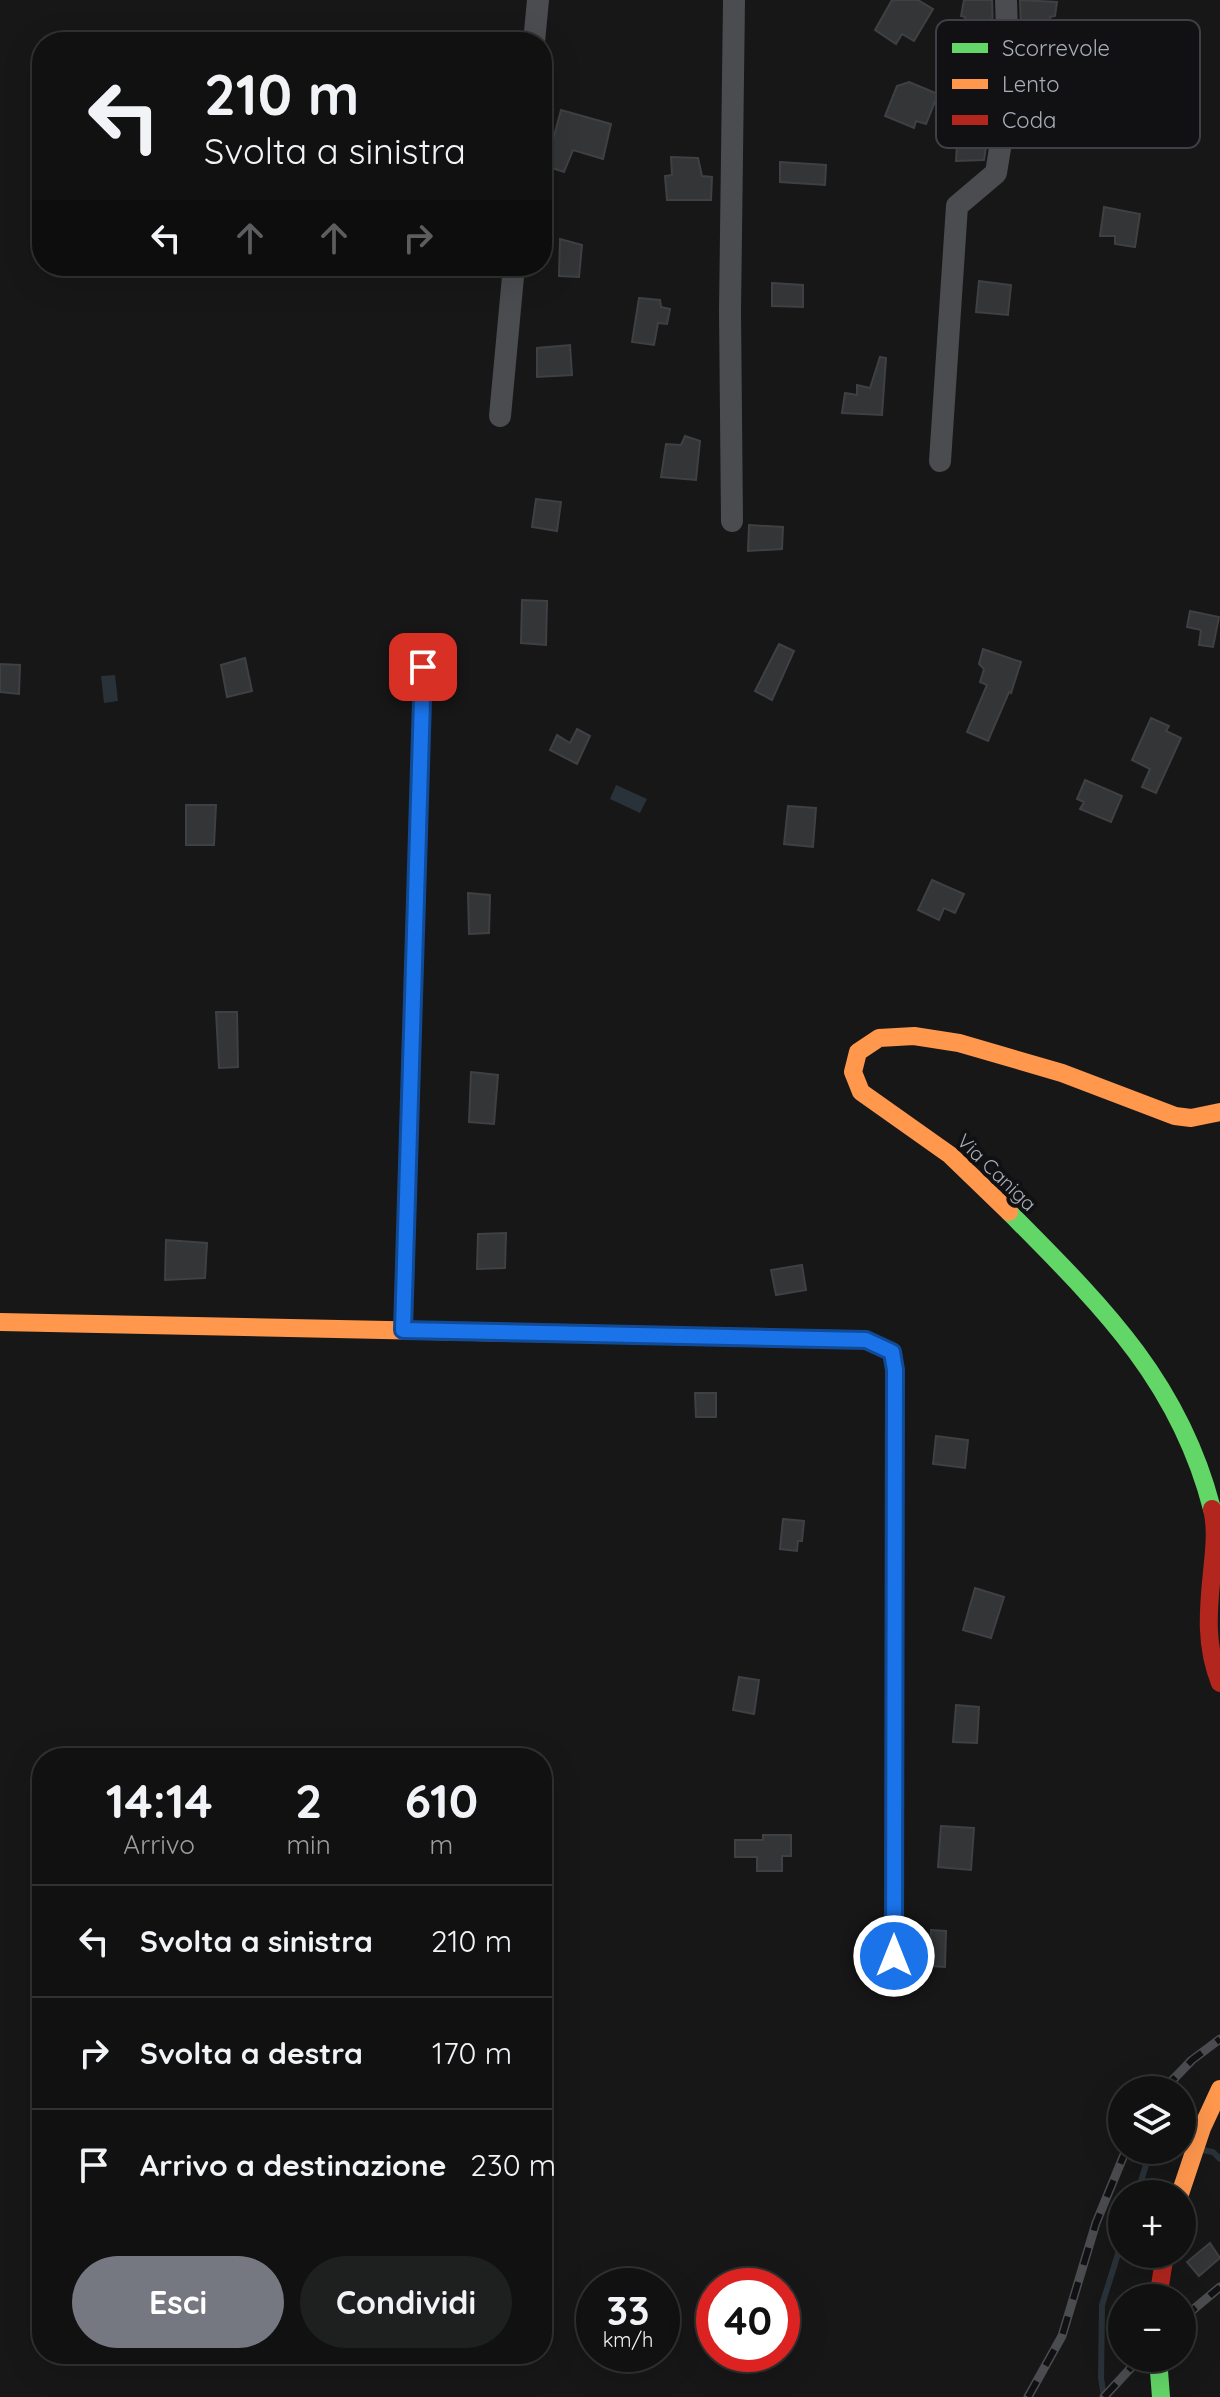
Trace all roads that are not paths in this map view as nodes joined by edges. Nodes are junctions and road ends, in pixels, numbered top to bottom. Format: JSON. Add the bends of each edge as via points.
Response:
{"nodes":[{"id":1,"x":538,"y":0,"type":"edge"},
{"id":2,"x":734,"y":0,"type":"edge"},
{"id":3,"x":1006,"y":0,"type":"edge"},
{"id":4,"x":1007,"y":20,"type":"edge"},
{"id":5,"x":535,"y":32,"type":"edge"},
{"id":6,"x":1000,"y":148,"type":"edge"},
{"id":7,"x":513,"y":276,"type":"edge"},
{"id":8,"x":500,"y":416,"type":"dead end"},
{"id":9,"x":940,"y":461,"type":"dead end"},
{"id":10,"x":732,"y":521,"type":"dead end"},
{"id":11,"x":423,"y":667,"type":"dead end"},
{"id":12,"x":1220,"y":1112,"type":"edge"},
{"id":13,"x":0,"y":1322,"type":"edge"},
{"id":14,"x":403,"y":1330,"type":"junction"},
{"id":15,"x":1220,"y":1683,"type":"edge"},
{"id":16,"x":894,"y":1984,"type":"dead end"},
{"id":17,"x":1220,"y":2089,"type":"edge"},
{"id":18,"x":1184,"y":2180,"type":"edge"},
{"id":19,"x":1159,"y":2372,"type":"edge"},
{"id":20,"x":1161,"y":2397,"type":"edge"}],
"edges":[{"from":1,"to":5,"type":"street"},
{"from":2,"to":10,"type":"street"},
{"from":3,"to":4,"type":"street"},
{"from":6,"to":9,"type":"street","via":[[996,173],[957,206]]},
{"from":7,"to":8,"type":"street"},
{"from":11,"to":14,"type":"street"},
{"from":12,"to":15,"type":"street","name":"Via Caniga","via":[[1175,1116],[1058,1069],[905,1035],[873,1038],[854,1061],[861,1092],[952,1156],[1114,1320],[1163,1386],[1196,1456],[1215,1519],[1210,1656]]},
{"from":13,"to":14,"type":"street"},
{"from":14,"to":16,"type":"street","via":[[866,1340],[892,1352]]},
{"from":17,"to":18,"type":"street"},
{"from":19,"to":20,"type":"street"}]}
